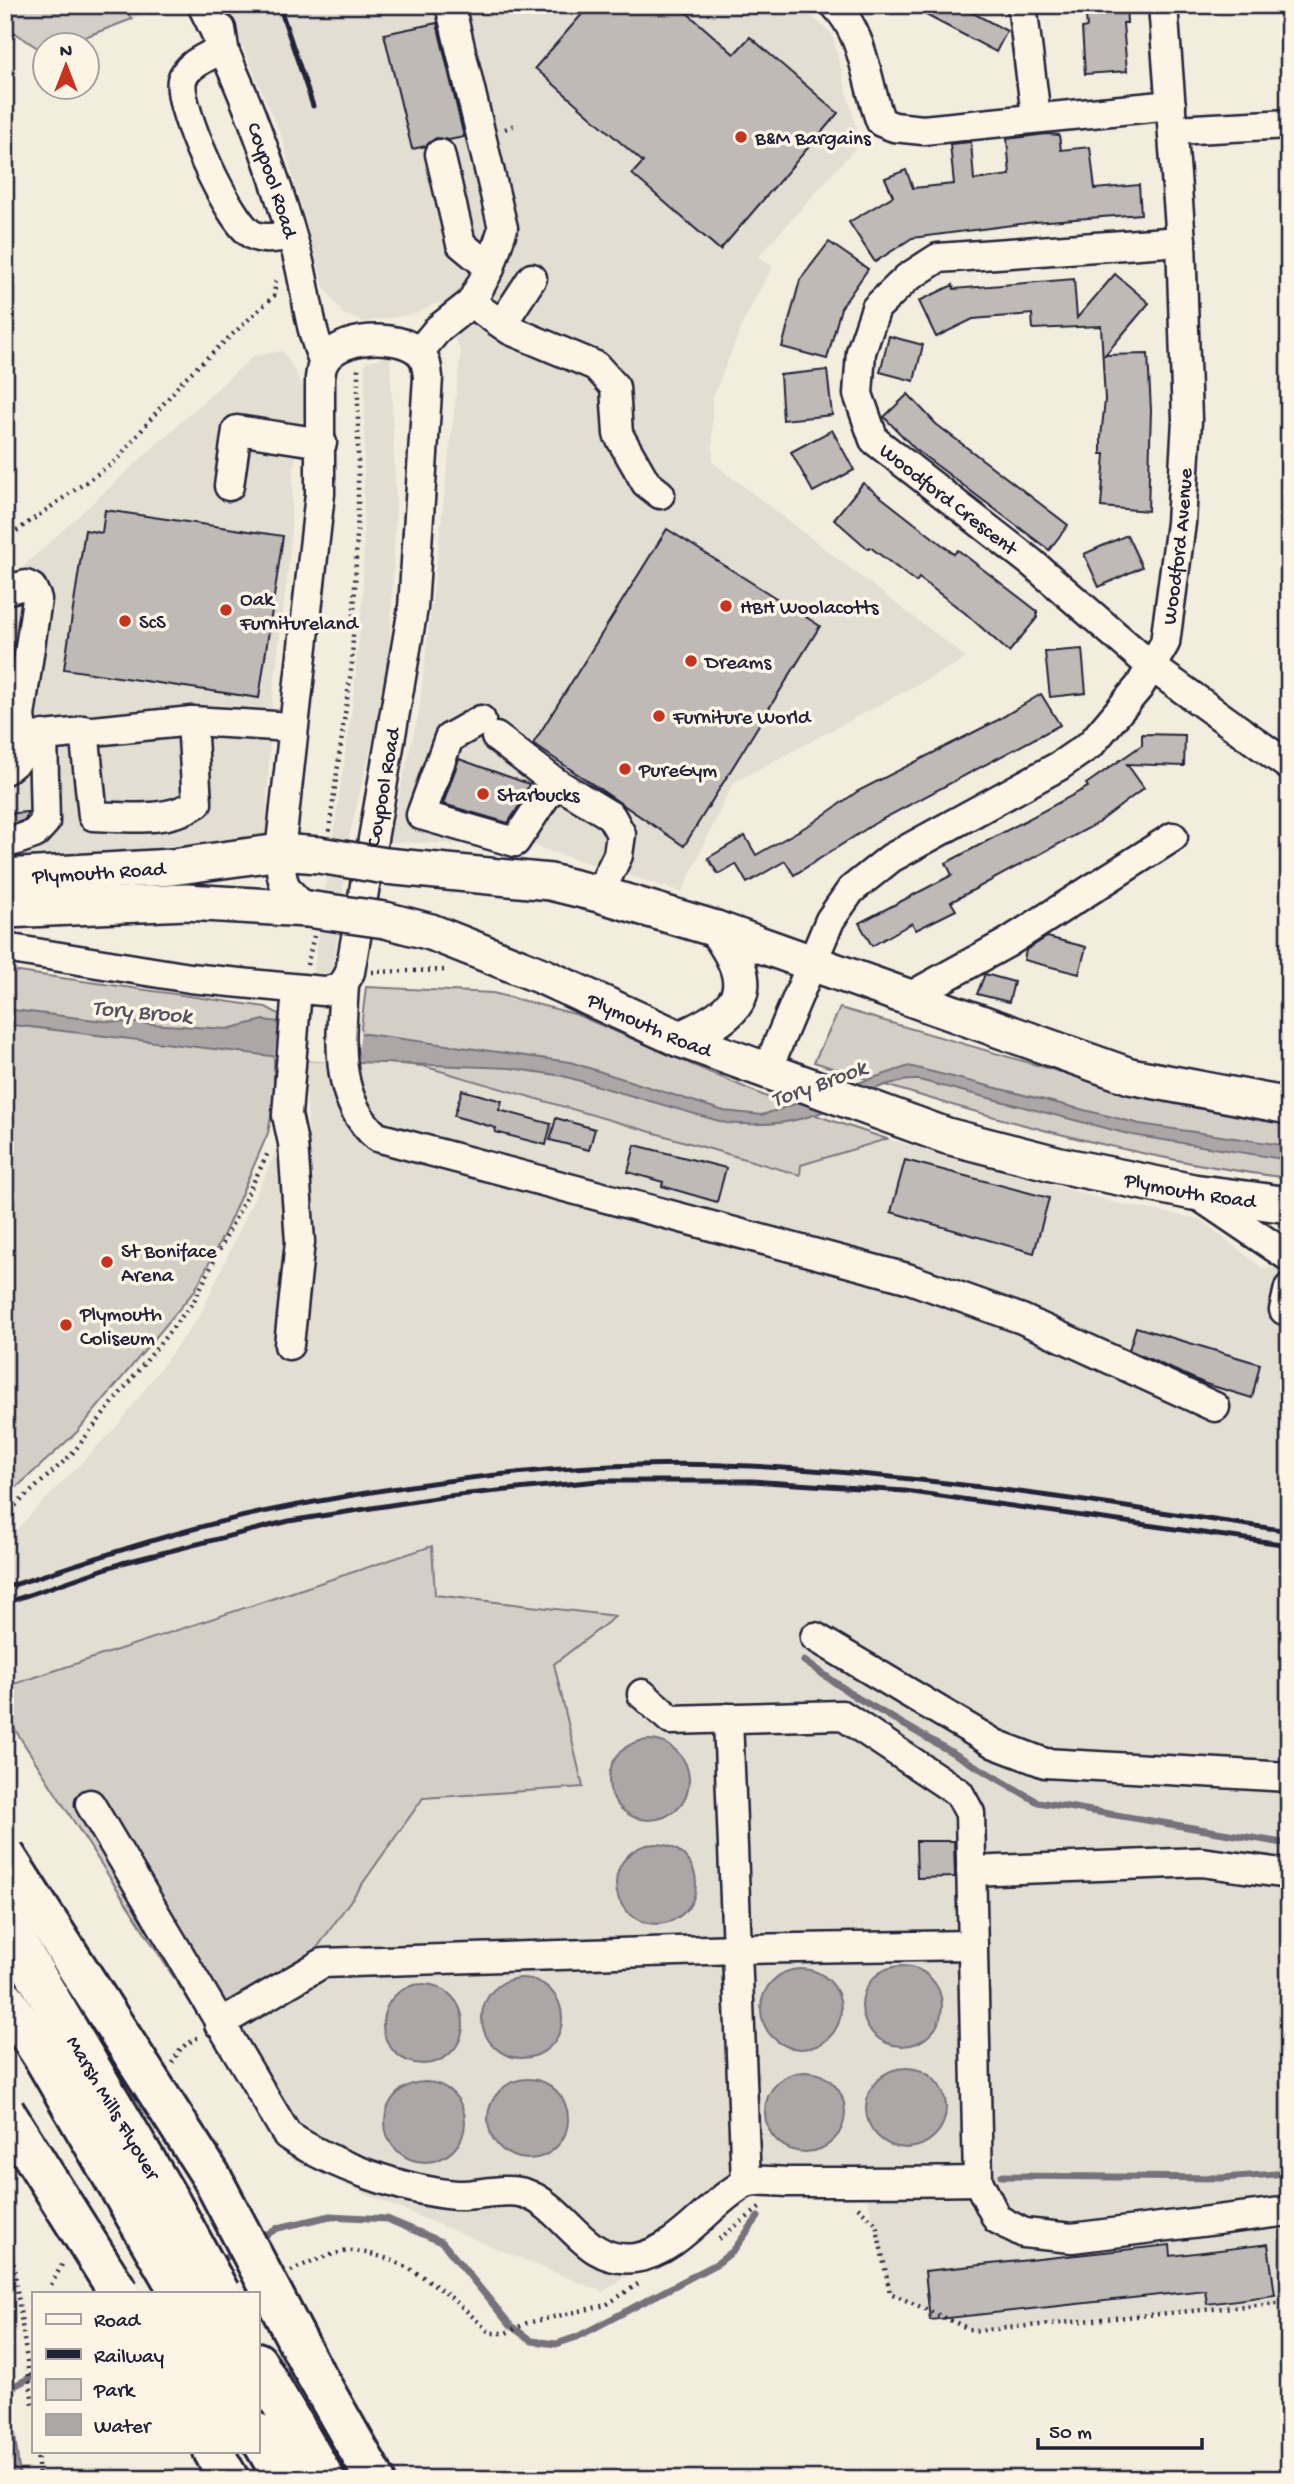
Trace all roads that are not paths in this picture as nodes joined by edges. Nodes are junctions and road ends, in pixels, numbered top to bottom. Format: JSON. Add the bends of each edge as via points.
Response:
{"nodes":[{"id":1,"x":202,"y":5,"type":"edge"},
{"id":2,"x":217,"y":5,"type":"edge"},
{"id":3,"x":450,"y":5,"type":"edge"},
{"id":4,"x":835,"y":5,"type":"edge"},
{"id":5,"x":1022,"y":5,"type":"edge"},
{"id":6,"x":1163,"y":5,"type":"edge"},
{"id":7,"x":224,"y":48,"type":"junction"},
{"id":8,"x":1037,"y":116,"type":"junction"},
{"id":9,"x":1172,"y":117,"type":"junction"},
{"id":10,"x":1289,"y":124,"type":"edge"},
{"id":11,"x":440,"y":153,"type":"dead end"},
{"id":12,"x":1181,"y":241,"type":"junction"},
{"id":13,"x":294,"y":245,"type":"junction"},
{"id":14,"x":490,"y":268,"type":"junction"},
{"id":15,"x":532,"y":278,"type":"dead end"},
{"id":16,"x":471,"y":303,"type":"junction"},
{"id":17,"x":502,"y":324,"type":"junction"},
{"id":18,"x":419,"y":352,"type":"junction"},
{"id":19,"x":324,"y":362,"type":"junction"},
{"id":20,"x":321,"y":443,"type":"junction"},
{"id":21,"x":229,"y":486,"type":"dead end"},
{"id":22,"x":660,"y":494,"type":"dead end"},
{"id":23,"x":5,"y":590,"type":"edge"},
{"id":24,"x":1152,"y":667,"type":"junction"},
{"id":25,"x":192,"y":721,"type":"junction"},
{"id":26,"x":292,"y":727,"type":"junction"},
{"id":27,"x":84,"y":730,"type":"junction"},
{"id":28,"x":26,"y":737,"type":"edge"},
{"id":29,"x":1289,"y":766,"type":"edge"},
{"id":30,"x":5,"y":770,"type":"edge"},
{"id":31,"x":555,"y":782,"type":"junction"},
{"id":32,"x":1172,"y":837,"type":"dead end"},
{"id":33,"x":10,"y":843,"type":"edge"},
{"id":34,"x":280,"y":852,"type":"junction"},
{"id":35,"x":5,"y":877,"type":"edge"},
{"id":36,"x":599,"y":894,"type":"junction"},
{"id":37,"x":5,"y":910,"type":"edge"},
{"id":38,"x":311,"y":920,"type":"junction"},
{"id":39,"x":716,"y":929,"type":"junction"},
{"id":40,"x":5,"y":948,"type":"edge"},
{"id":41,"x":811,"y":962,"type":"junction"},
{"id":42,"x":347,"y":979,"type":"junction"},
{"id":43,"x":909,"y":997,"type":"junction"},
{"id":44,"x":295,"y":1002,"type":"junction"},
{"id":45,"x":680,"y":1039,"type":"junction"},
{"id":46,"x":767,"y":1070,"type":"junction"},
{"id":47,"x":1289,"y":1106,"type":"edge"},
{"id":48,"x":1194,"y":1192,"type":"junction"},
{"id":49,"x":1289,"y":1205,"type":"edge"},
{"id":50,"x":1289,"y":1257,"type":"edge"},
{"id":51,"x":289,"y":1345,"type":"dead end"},
{"id":52,"x":1215,"y":1407,"type":"dead end"},
{"id":53,"x":815,"y":1637,"type":"dead end"},
{"id":54,"x":642,"y":1693,"type":"dead end"},
{"id":55,"x":728,"y":1718,"type":"junction"},
{"id":56,"x":1289,"y":1777,"type":"edge"},
{"id":57,"x":90,"y":1804,"type":"dead end"},
{"id":58,"x":5,"y":1855,"type":"edge"},
{"id":59,"x":971,"y":1871,"type":"junction"},
{"id":60,"x":1289,"y":1874,"type":"edge"},
{"id":61,"x":5,"y":1923,"type":"edge"},
{"id":62,"x":973,"y":1945,"type":"junction"},
{"id":63,"x":737,"y":1949,"type":"junction"},
{"id":64,"x":5,"y":1999,"type":"edge"},
{"id":65,"x":219,"y":2024,"type":"junction"},
{"id":66,"x":5,"y":2112,"type":"edge"},
{"id":67,"x":978,"y":2181,"type":"junction"},
{"id":68,"x":746,"y":2182,"type":"junction"},
{"id":69,"x":1289,"y":2211,"type":"edge"},
{"id":70,"x":117,"y":2292,"type":"edge"},
{"id":71,"x":179,"y":2292,"type":"edge"},
{"id":72,"x":219,"y":2292,"type":"edge"},
{"id":73,"x":259,"y":2372,"type":"edge"},
{"id":74,"x":272,"y":2436,"type":"edge"},
{"id":75,"x":214,"y":2452,"type":"edge"},
{"id":76,"x":229,"y":2479,"type":"edge"},
{"id":77,"x":284,"y":2479,"type":"edge"},
{"id":78,"x":325,"y":2479,"type":"edge"},
{"id":79,"x":375,"y":2479,"type":"edge"}],
"edges":[{"from":1,"to":7,"type":"street","name":"Coypool Road"},
{"from":2,"to":7,"type":"street"},
{"from":3,"to":14,"type":"street","via":[[503,228]]},
{"from":4,"to":8,"type":"street","via":[[856,40],[881,122],[923,130]]},
{"from":5,"to":8,"type":"street"},
{"from":6,"to":9,"type":"street","name":"Woodford Avenue"},
{"from":7,"to":13,"type":"street","name":"Coypool Road"},
{"from":7,"to":13,"type":"street","via":[[188,68],[182,82],[184,102],[229,210],[252,235]]},
{"from":8,"to":9,"type":"street"},
{"from":9,"to":10,"type":"street"},
{"from":9,"to":12,"type":"street","name":"Woodford Avenue"},
{"from":11,"to":14,"type":"street","via":[[461,244]]},
{"from":12,"to":24,"type":"street","name":"Woodford Avenue","via":[[1187,420],[1181,523],[1165,643]]},
{"from":12,"to":24,"type":"street","name":"Woodford Crescent","via":[[938,258],[907,278],[876,308],[861,352],[858,394],[874,440],[1032,563]]},
{"from":13,"to":19,"type":"street","name":"Coypool Road","via":[[315,342]]},
{"from":14,"to":16,"type":"street"},
{"from":15,"to":17,"type":"street"},
{"from":16,"to":17,"type":"street"},
{"from":16,"to":18,"type":"street","via":[[438,329]]},
{"from":17,"to":22,"type":"street","via":[[596,366],[615,387],[618,434],[646,483]]},
{"from":18,"to":19,"type":"street","via":[[402,343],[360,342],[337,349]]},
{"from":18,"to":42,"type":"street","name":"Coypool Road","via":[[428,377],[413,608]]},
{"from":19,"to":20,"type":"street","name":"Coypool Road"},
{"from":20,"to":21,"type":"street","via":[[237,430]]},
{"from":20,"to":26,"type":"street","name":"Coypool Road","via":[[315,555]]},
{"from":23,"to":28,"type":"street","via":[[26,585],[37,600],[20,716]]},
{"from":24,"to":29,"type":"street","name":"Woodford Crescent"},
{"from":24,"to":41,"type":"street","name":"Woodford Avenue","via":[[1091,744],[891,858],[851,890],[830,920]]},
{"from":25,"to":26,"type":"street"},
{"from":25,"to":27,"type":"street"},
{"from":25,"to":27,"type":"street","via":[[197,803],[183,812],[144,817],[93,816]]},
{"from":26,"to":34,"type":"street","name":"Coypool Road"},
{"from":27,"to":28,"type":"street"},
{"from":28,"to":30,"type":"street","via":[[22,756]]},
{"from":28,"to":33,"type":"street","via":[[33,760],[31,821],[24,834]]},
{"from":31,"to":31,"type":"street","via":[[489,728],[449,738],[421,815],[515,842]]},
{"from":31,"to":36,"type":"street","via":[[611,816],[621,834],[618,855]]},
{"from":32,"to":43,"type":"street","via":[[1007,943]]},
{"from":34,"to":35,"type":"main road","name":"Plymouth Road","via":[[184,866]]},
{"from":34,"to":36,"type":"main road","name":"Plymouth Road","bridge":true,"via":[[323,847],[386,866],[527,879]]},
{"from":34,"to":38,"type":"street","name":"Coypool Road","via":[[280,879]]},
{"from":36,"to":39,"type":"main road","name":"Plymouth Road"},
{"from":37,"to":38,"type":"main road","name":"Plymouth Road","via":[[186,902]]},
{"from":38,"to":45,"type":"main road","name":"Plymouth Road","bridge":true,"via":[[385,920],[431,932]]},
{"from":39,"to":41,"type":"main road","name":"Plymouth Road"},
{"from":39,"to":45,"type":"main road","via":[[737,957],[741,977],[737,1002],[717,1023]]},
{"from":40,"to":44,"type":"street","via":[[190,978]]},
{"from":41,"to":43,"type":"main road","name":"Plymouth Road"},
{"from":41,"to":46,"type":"street","name":"Woodford Avenue"},
{"from":42,"to":44,"type":"street","via":[[334,991]]},
{"from":42,"to":52,"type":"street","name":"Coypool Road","via":[[343,1082],[361,1123],[377,1137],[907,1279],[1022,1319]]},
{"from":43,"to":47,"type":"main road","name":"Plymouth Road","via":[[1130,1076]]},
{"from":44,"to":51,"type":"street","via":[[288,1115],[300,1242]]},
{"from":45,"to":46,"type":"main road","name":"Plymouth Road"},
{"from":46,"to":48,"type":"main road","name":"Plymouth Road","via":[[947,1136]]},
{"from":48,"to":49,"type":"main road","name":"Plymouth Road"},
{"from":48,"to":50,"type":"street"},
{"from":53,"to":56,"type":"street","via":[[995,1744],[1045,1763]]},
{"from":54,"to":55,"type":"street","via":[[671,1720]]},
{"from":55,"to":59,"type":"street","via":[[842,1715],[959,1793],[970,1813]]},
{"from":55,"to":63,"type":"street"},
{"from":57,"to":65,"type":"street"},
{"from":58,"to":79,"type":"highway","bridge":true,"via":[[211,2176]]},
{"from":59,"to":60,"type":"street","via":[[1201,1862]]},
{"from":59,"to":62,"type":"street"},
{"from":61,"to":72,"type":"highway","name":"Marsh Mills Flyover","bridge":true},
{"from":62,"to":63,"type":"street"},
{"from":62,"to":67,"type":"street"},
{"from":63,"to":65,"type":"street","via":[[323,1963]]},
{"from":63,"to":68,"type":"street"},
{"from":64,"to":71,"type":"highway","name":"Marsh Mills Flyover","bridge":true},
{"from":65,"to":68,"type":"street","via":[[287,2135],[315,2154],[424,2191],[460,2195],[523,2192],[545,2204],[586,2244],[606,2256],[635,2258],[655,2250],[692,2228]]},
{"from":66,"to":70,"type":"highway","bridge":true},
{"from":67,"to":68,"type":"street"},
{"from":67,"to":69,"type":"street","via":[[997,2219],[1024,2233],[1072,2238]]},
{"from":73,"to":74,"type":"highway"},
{"from":74,"to":77,"type":"highway"},
{"from":74,"to":78,"type":"highway"},
{"from":75,"to":76,"type":"highway"}]}
